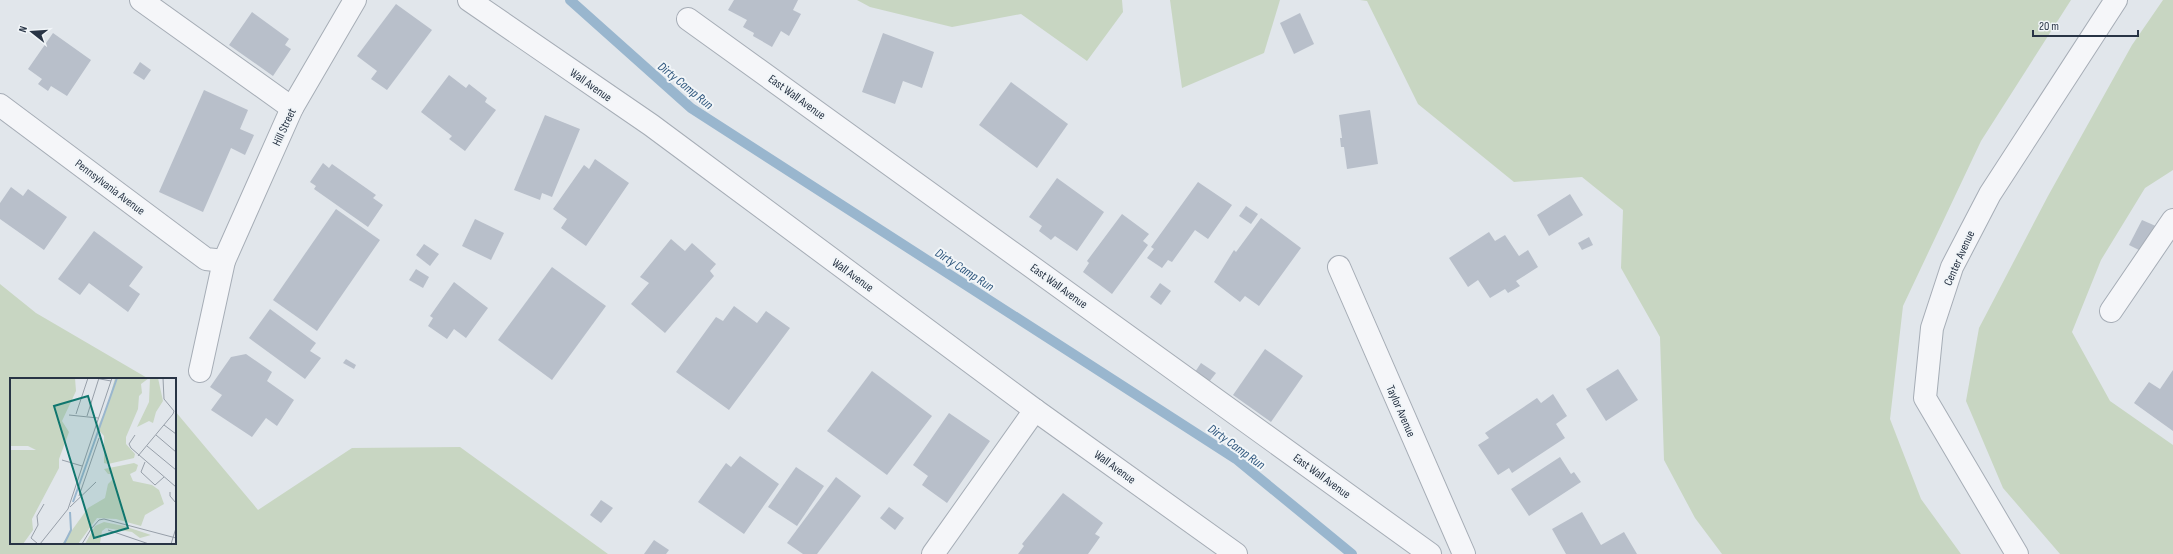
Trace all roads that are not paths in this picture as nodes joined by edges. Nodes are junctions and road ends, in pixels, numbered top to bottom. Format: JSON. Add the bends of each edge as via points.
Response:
{"nodes":[{"id":1,"x":141,"y":0,"type":"edge"},
{"id":2,"x":355,"y":0,"type":"edge"},
{"id":3,"x":469,"y":0,"type":"edge"},
{"id":4,"x":2116,"y":0,"type":"edge"},
{"id":5,"x":688,"y":19,"type":"dead end"},
{"id":6,"x":0,"y":105,"type":"edge"},
{"id":7,"x":292,"y":108,"type":"junction"},
{"id":8,"x":2173,"y":220,"type":"edge"},
{"id":9,"x":224,"y":260,"type":"junction"},
{"id":10,"x":1339,"y":267,"type":"dead end"},
{"id":11,"x":2111,"y":311,"type":"dead end"},
{"id":12,"x":200,"y":371,"type":"dead end"},
{"id":13,"x":1035,"y":410,"type":"junction"},
{"id":14,"x":933,"y":554,"type":"edge"},
{"id":15,"x":1236,"y":554,"type":"edge"},
{"id":16,"x":1430,"y":554,"type":"edge"},
{"id":17,"x":1464,"y":554,"type":"edge"},
{"id":18,"x":2016,"y":554,"type":"edge"}],
"edges":[{"from":1,"to":7,"type":"street"},
{"from":2,"to":7,"type":"street","name":"Hill Street"},
{"from":3,"to":13,"type":"street","name":"Wall Avenue","via":[[651,126]]},
{"from":4,"to":18,"type":"street","name":"Center Avenue","via":[[1990,194],[1952,267],[1932,328],[1925,398]]},
{"from":5,"to":16,"type":"street","name":"East Wall Avenue"},
{"from":6,"to":9,"type":"street","name":"Pennsylvania Avenue","via":[[206,259]]},
{"from":7,"to":9,"type":"street","name":"Hill Street"},
{"from":8,"to":11,"type":"street"},
{"from":9,"to":12,"type":"street","name":"Hill Street"},
{"from":10,"to":17,"type":"street","name":"Taylor Avenue"},
{"from":13,"to":14,"type":"street"},
{"from":13,"to":15,"type":"street","name":"Wall Avenue"}]}
